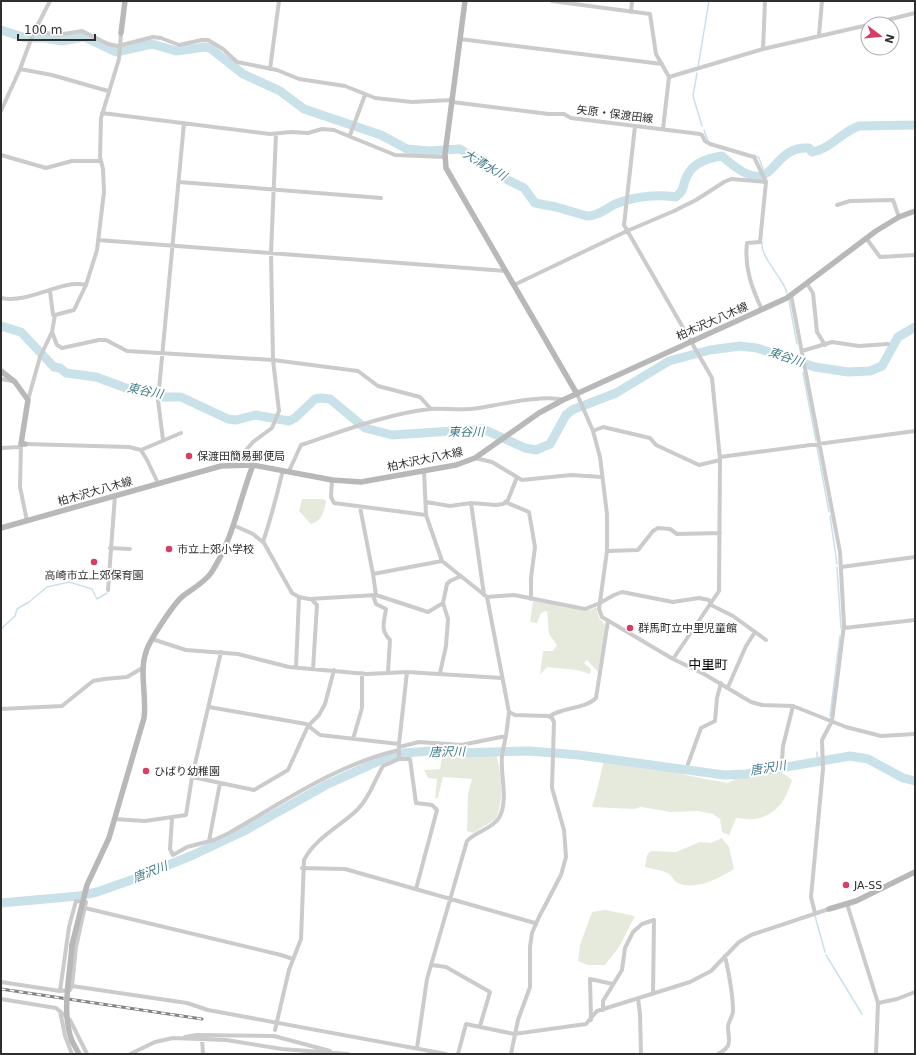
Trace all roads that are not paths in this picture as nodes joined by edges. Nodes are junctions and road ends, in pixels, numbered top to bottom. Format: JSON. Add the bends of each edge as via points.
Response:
{"nodes":[{"id":1,"x":50,"y":1,"type":"edge"},
{"id":2,"x":125,"y":1,"type":"edge"},
{"id":3,"x":279,"y":1,"type":"edge"},
{"id":4,"x":465,"y":1,"type":"edge"},
{"id":5,"x":552,"y":1,"type":"edge"},
{"id":6,"x":632,"y":1,"type":"edge"},
{"id":7,"x":765,"y":1,"type":"edge"},
{"id":8,"x":822,"y":1,"type":"edge"},
{"id":9,"x":631,"y":12,"type":"junction"},
{"id":10,"x":915,"y":13,"type":"edge"},
{"id":11,"x":900,"y":17,"type":"edge"},
{"id":12,"x":860,"y":26,"type":"edge"},
{"id":13,"x":35,"y":31,"type":"junction"},
{"id":14,"x":121,"y":33,"type":"joint"},
{"id":15,"x":819,"y":35,"type":"junction"},
{"id":16,"x":460,"y":39,"type":"junction"},
{"id":17,"x":120,"y":47,"type":"junction"},
{"id":18,"x":763,"y":49,"type":"junction"},
{"id":19,"x":662,"y":64,"type":"junction"},
{"id":20,"x":270,"y":68,"type":"junction"},
{"id":21,"x":20,"y":69,"type":"junction"},
{"id":22,"x":669,"y":78,"type":"junction"},
{"id":23,"x":108,"y":91,"type":"junction"},
{"id":24,"x":365,"y":95,"type":"junction"},
{"id":25,"x":452,"y":101,"type":"junction"},
{"id":26,"x":1,"y":111,"type":"edge"},
{"id":27,"x":102,"y":113,"type":"junction"},
{"id":28,"x":184,"y":123,"type":"junction"},
{"id":29,"x":635,"y":126,"type":"junction"},
{"id":30,"x":663,"y":129,"type":"junction"},
{"id":31,"x":276,"y":134,"type":"junction"},
{"id":32,"x":350,"y":135,"type":"junction"},
{"id":33,"x":1,"y":155,"type":"edge"},
{"id":34,"x":445,"y":155,"type":"junction"},
{"id":35,"x":100,"y":161,"type":"junction"},
{"id":36,"x":766,"y":180,"type":"junction"},
{"id":37,"x":179,"y":182,"type":"junction"},
{"id":38,"x":275,"y":188,"type":"junction"},
{"id":39,"x":381,"y":198,"type":"dead end"},
{"id":40,"x":837,"y":205,"type":"dead end"},
{"id":41,"x":915,"y":211,"type":"edge"},
{"id":42,"x":899,"y":217,"type":"junction"},
{"id":43,"x":626,"y":231,"type":"junction"},
{"id":44,"x":866,"y":238,"type":"junction"},
{"id":45,"x":98,"y":240,"type":"junction"},
{"id":46,"x":171,"y":245,"type":"junction"},
{"id":47,"x":271,"y":253,"type":"junction"},
{"id":48,"x":915,"y":255,"type":"edge"},
{"id":49,"x":506,"y":271,"type":"junction"},
{"id":50,"x":807,"y":284,"type":"junction"},
{"id":51,"x":86,"y":285,"type":"junction"},
{"id":52,"x":514,"y":285,"type":"junction"},
{"id":53,"x":50,"y":291,"type":"junction"},
{"id":54,"x":791,"y":295,"type":"junction"},
{"id":55,"x":1,"y":298,"type":"edge"},
{"id":56,"x":762,"y":310,"type":"junction"},
{"id":57,"x":55,"y":315,"type":"junction"},
{"id":58,"x":52,"y":332,"type":"junction"},
{"id":59,"x":690,"y":341,"type":"junction"},
{"id":60,"x":888,"y":344,"type":"dead end"},
{"id":61,"x":825,"y":345,"type":"junction"},
{"id":62,"x":802,"y":353,"type":"junction"},
{"id":63,"x":163,"y":354,"type":"junction"},
{"id":64,"x":274,"y":360,"type":"junction"},
{"id":65,"x":1,"y":371,"type":"edge"},
{"id":66,"x":1,"y":379,"type":"edge"},
{"id":67,"x":15,"y":382,"type":"junction"},
{"id":68,"x":577,"y":394,"type":"junction"},
{"id":69,"x":28,"y":400,"type":"junction"},
{"id":70,"x":563,"y":400,"type":"junction"},
{"id":71,"x":431,"y":409,"type":"junction"},
{"id":72,"x":915,"y":431,"type":"edge"},
{"id":73,"x":593,"y":432,"type":"junction"},
{"id":74,"x":181,"y":433,"type":"dead end"},
{"id":75,"x":164,"y":440,"type":"junction"},
{"id":76,"x":819,"y":444,"type":"junction"},
{"id":77,"x":22,"y":445,"type":"junction"},
{"id":78,"x":1,"y":448,"type":"edge"},
{"id":79,"x":140,"y":450,"type":"junction"},
{"id":80,"x":475,"y":458,"type":"junction"},
{"id":81,"x":720,"y":458,"type":"junction"},
{"id":82,"x":238,"y":464,"type":"junction"},
{"id":83,"x":253,"y":465,"type":"junction"},
{"id":84,"x":283,"y":470,"type":"junction"},
{"id":85,"x":424,"y":470,"type":"junction"},
{"id":86,"x":289,"y":471,"type":"junction"},
{"id":87,"x":517,"y":477,"type":"junction"},
{"id":88,"x":602,"y":477,"type":"junction"},
{"id":89,"x":332,"y":480,"type":"junction"},
{"id":90,"x":158,"y":483,"type":"junction"},
{"id":91,"x":115,"y":496,"type":"junction"},
{"id":92,"x":426,"y":502,"type":"junction"},
{"id":93,"x":505,"y":502,"type":"junction"},
{"id":94,"x":471,"y":503,"type":"junction"},
{"id":95,"x":360,"y":507,"type":"junction"},
{"id":96,"x":426,"y":515,"type":"junction"},
{"id":97,"x":26,"y":521,"type":"junction"},
{"id":98,"x":233,"y":525,"type":"junction"},
{"id":99,"x":1,"y":528,"type":"edge"},
{"id":100,"x":720,"y":533,"type":"junction"},
{"id":101,"x":263,"y":542,"type":"junction"},
{"id":102,"x":110,"y":548,"type":"junction"},
{"id":103,"x":130,"y":549,"type":"dead end"},
{"id":104,"x":607,"y":551,"type":"junction"},
{"id":105,"x":915,"y":557,"type":"edge"},
{"id":106,"x":442,"y":561,"type":"junction"},
{"id":107,"x":841,"y":567,"type":"junction"},
{"id":108,"x":373,"y":574,"type":"junction"},
{"id":109,"x":461,"y":576,"type":"junction"},
{"id":110,"x":108,"y":590,"type":"dead end"},
{"id":111,"x":374,"y":595,"type":"junction"},
{"id":112,"x":485,"y":596,"type":"junction"},
{"id":113,"x":300,"y":597,"type":"junction"},
{"id":114,"x":311,"y":599,"type":"junction"},
{"id":115,"x":531,"y":599,"type":"junction"},
{"id":116,"x":443,"y":603,"type":"junction"},
{"id":117,"x":600,"y":603,"type":"junction"},
{"id":118,"x":711,"y":605,"type":"junction"},
{"id":119,"x":915,"y":620,"type":"edge"},
{"id":120,"x":608,"y":621,"type":"junction"},
{"id":121,"x":844,"y":628,"type":"junction"},
{"id":122,"x":755,"y":632,"type":"junction"},
{"id":123,"x":152,"y":639,"type":"junction"},
{"id":124,"x":766,"y":640,"type":"dead end"},
{"id":125,"x":221,"y":652,"type":"junction"},
{"id":126,"x":673,"y":659,"type":"junction"},
{"id":127,"x":144,"y":667,"type":"junction"},
{"id":128,"x":296,"y":668,"type":"junction"},
{"id":129,"x":313,"y":670,"type":"junction"},
{"id":130,"x":334,"y":670,"type":"junction"},
{"id":131,"x":388,"y":672,"type":"junction"},
{"id":132,"x":407,"y":672,"type":"junction"},
{"id":133,"x":362,"y":673,"type":"junction"},
{"id":134,"x":440,"y":673,"type":"junction"},
{"id":135,"x":502,"y":678,"type":"junction"},
{"id":136,"x":721,"y":683,"type":"junction"},
{"id":137,"x":728,"y":687,"type":"junction"},
{"id":138,"x":793,"y":706,"type":"junction"},
{"id":139,"x":209,"y":707,"type":"junction"},
{"id":140,"x":1,"y":709,"type":"edge"},
{"id":141,"x":509,"y":712,"type":"junction"},
{"id":142,"x":550,"y":716,"type":"junction"},
{"id":143,"x":832,"y":721,"type":"junction"},
{"id":144,"x":308,"y":726,"type":"junction"},
{"id":145,"x":915,"y":734,"type":"edge"},
{"id":146,"x":506,"y":735,"type":"junction"},
{"id":147,"x":353,"y":739,"type":"junction"},
{"id":148,"x":399,"y":748,"type":"junction"},
{"id":149,"x":399,"y":758,"type":"junction"},
{"id":150,"x":782,"y":761,"type":"dead end"},
{"id":151,"x":688,"y":764,"type":"dead end"},
{"id":152,"x":192,"y":777,"type":"junction"},
{"id":153,"x":220,"y":784,"type":"junction"},
{"id":154,"x":172,"y":818,"type":"junction"},
{"id":155,"x":114,"y":819,"type":"junction"},
{"id":156,"x":209,"y":841,"type":"junction"},
{"id":157,"x":302,"y":868,"type":"junction"},
{"id":158,"x":915,"y":872,"type":"edge"},
{"id":159,"x":416,"y":889,"type":"junction"},
{"id":160,"x":451,"y":899,"type":"junction"},
{"id":161,"x":82,"y":900,"type":"junction"},
{"id":162,"x":847,"y":904,"type":"junction"},
{"id":163,"x":85,"y":908,"type":"junction"},
{"id":164,"x":829,"y":910,"type":"joint"},
{"id":165,"x":815,"y":913,"type":"junction"},
{"id":166,"x":536,"y":923,"type":"junction"},
{"id":167,"x":725,"y":956,"type":"junction"},
{"id":168,"x":293,"y":960,"type":"junction"},
{"id":169,"x":432,"y":965,"type":"junction"},
{"id":170,"x":1,"y":982,"type":"edge"},
{"id":171,"x":613,"y":984,"type":"junction"},
{"id":172,"x":72,"y":986,"type":"junction"},
{"id":173,"x":60,"y":990,"type":"junction"},
{"id":174,"x":915,"y":992,"type":"edge"},
{"id":175,"x":653,"y":994,"type":"junction"},
{"id":176,"x":638,"y":998,"type":"junction"},
{"id":177,"x":1,"y":999,"type":"edge"},
{"id":178,"x":878,"y":1003,"type":"junction"},
{"id":179,"x":602,"y":1010,"type":"junction"},
{"id":180,"x":60,"y":1011,"type":"junction"},
{"id":181,"x":591,"y":1020,"type":"junction"},
{"id":182,"x":480,"y":1026,"type":"junction"},
{"id":183,"x":76,"y":1032,"type":"junction"},
{"id":184,"x":514,"y":1034,"type":"junction"},
{"id":185,"x":65,"y":1036,"type":"junction"},
{"id":186,"x":274,"y":1036,"type":"junction"},
{"id":187,"x":182,"y":1038,"type":"junction"},
{"id":188,"x":202,"y":1039,"type":"junction"},
{"id":189,"x":417,"y":1048,"type":"junction"},
{"id":190,"x":333,"y":1053,"type":"edge"},
{"id":191,"x":72,"y":1054,"type":"edge"},
{"id":192,"x":79,"y":1054,"type":"edge"},
{"id":193,"x":87,"y":1054,"type":"edge"},
{"id":194,"x":130,"y":1054,"type":"edge"},
{"id":195,"x":203,"y":1054,"type":"edge"},
{"id":196,"x":348,"y":1054,"type":"edge"},
{"id":197,"x":446,"y":1054,"type":"edge"},
{"id":198,"x":458,"y":1054,"type":"edge"},
{"id":199,"x":511,"y":1054,"type":"edge"},
{"id":200,"x":641,"y":1054,"type":"edge"},
{"id":201,"x":718,"y":1054,"type":"edge"},
{"id":202,"x":876,"y":1054,"type":"edge"}],
"edges":[{"from":1,"to":13,"type":"street"},
{"from":2,"to":14,"type":"street"},
{"from":3,"to":20,"type":"street"},
{"from":4,"to":16,"type":"street"},
{"from":5,"to":9,"type":"street"},
{"from":6,"to":9,"type":"street"},
{"from":7,"to":18,"type":"street"},
{"from":8,"to":15,"type":"street"},
{"from":9,"to":19,"type":"street","via":[[650,14],[656,54]]},
{"from":10,"to":11,"type":"street"},
{"from":12,"to":15,"type":"street"},
{"from":13,"to":17,"type":"street","via":[[58,35],[82,31],[112,46]]},
{"from":13,"to":21,"type":"street"},
{"from":14,"to":17,"type":"street"},
{"from":15,"to":18,"type":"street"},
{"from":16,"to":19,"type":"street"},
{"from":16,"to":25,"type":"street"},
{"from":17,"to":20,"type":"street","name":"矢原・保渡田線","via":[[153,37],[179,45],[208,40],[237,62]]},
{"from":17,"to":23,"type":"street","via":[[120,55]]},
{"from":18,"to":22,"type":"street"},
{"from":19,"to":22,"type":"street"},
{"from":20,"to":24,"type":"street","name":"矢原・保渡田線","via":[[299,79],[356,89]]},
{"from":21,"to":23,"type":"street"},
{"from":21,"to":26,"type":"street"},
{"from":22,"to":30,"type":"street","name":"矢原・保渡田線"},
{"from":23,"to":27,"type":"street"},
{"from":24,"to":25,"type":"street","name":"矢原・保渡田線","via":[[412,102]]},
{"from":24,"to":32,"type":"street"},
{"from":25,"to":29,"type":"street","name":"矢原・保渡田線","via":[[564,114],[571,118]]},
{"from":25,"to":34,"type":"street"},
{"from":27,"to":28,"type":"street"},
{"from":27,"to":35,"type":"street","via":[[99,136]]},
{"from":28,"to":31,"type":"street","via":[[225,130]]},
{"from":28,"to":37,"type":"street"},
{"from":29,"to":30,"type":"street","name":"矢原・保渡田線"},
{"from":29,"to":43,"type":"street","via":[[624,225]]},
{"from":30,"to":36,"type":"street","via":[[702,135],[710,144],[754,157]]},
{"from":31,"to":32,"type":"street","via":[[308,133],[322,129]]},
{"from":31,"to":38,"type":"street"},
{"from":32,"to":34,"type":"street","via":[[395,155]]},
{"from":33,"to":35,"type":"street","via":[[46,168],[72,161]]},
{"from":34,"to":49,"type":"street","via":[[447,171]]},
{"from":35,"to":45,"type":"street","via":[[104,192]]},
{"from":36,"to":43,"type":"street","via":[[731,179],[674,211]]},
{"from":36,"to":56,"type":"street","via":[[760,242],[747,244],[749,279]]},
{"from":37,"to":38,"type":"street"},
{"from":37,"to":46,"type":"street"},
{"from":38,"to":39,"type":"street"},
{"from":38,"to":47,"type":"street"},
{"from":40,"to":42,"type":"street","via":[[850,200],[893,200]]},
{"from":41,"to":42,"type":"street","name":"柏木沢大八木線"},
{"from":42,"to":44,"type":"street","name":"柏木沢大八木線"},
{"from":43,"to":52,"type":"street"},
{"from":43,"to":59,"type":"street"},
{"from":44,"to":48,"type":"street","via":[[880,257]]},
{"from":44,"to":50,"type":"street","name":"柏木沢大八木線"},
{"from":45,"to":46,"type":"street"},
{"from":45,"to":51,"type":"street"},
{"from":46,"to":47,"type":"street"},
{"from":46,"to":63,"type":"street"},
{"from":47,"to":49,"type":"street"},
{"from":47,"to":64,"type":"street"},
{"from":49,"to":52,"type":"street"},
{"from":50,"to":54,"type":"street","name":"柏木沢大八木線"},
{"from":50,"to":61,"type":"street","via":[[813,293],[817,332]]},
{"from":51,"to":53,"type":"street"},
{"from":51,"to":57,"type":"street","via":[[74,310]]},
{"from":52,"to":68,"type":"street"},
{"from":53,"to":55,"type":"street","via":[[16,300]]},
{"from":53,"to":57,"type":"street"},
{"from":54,"to":56,"type":"street","name":"柏木沢大八木線"},
{"from":54,"to":62,"type":"street"},
{"from":56,"to":59,"type":"street","name":"柏木沢大八木線"},
{"from":57,"to":58,"type":"street"},
{"from":58,"to":63,"type":"street","via":[[57,345],[62,348],[106,340],[127,351]]},
{"from":58,"to":69,"type":"street","via":[[40,357]]},
{"from":59,"to":68,"type":"street","name":"柏木沢大八木線"},
{"from":59,"to":81,"type":"street","via":[[712,378]]},
{"from":60,"to":61,"type":"street","via":[[859,346],[832,342]]},
{"from":61,"to":62,"type":"street"},
{"from":62,"to":76,"type":"street"},
{"from":63,"to":64,"type":"street"},
{"from":63,"to":75,"type":"street","via":[[158,400]]},
{"from":64,"to":71,"type":"street","via":[[358,371],[378,386],[420,397]]},
{"from":64,"to":82,"type":"street","via":[[279,415],[272,428],[252,442],[240,457]]},
{"from":65,"to":67,"type":"street"},
{"from":66,"to":67,"type":"street"},
{"from":67,"to":69,"type":"street"},
{"from":68,"to":70,"type":"street","name":"柏木沢大八木線"},
{"from":68,"to":73,"type":"street"},
{"from":69,"to":77,"type":"street"},
{"from":70,"to":71,"type":"street","via":[[556,398],[462,410]]},
{"from":70,"to":80,"type":"street","name":"柏木沢大八木線","via":[[539,413]]},
{"from":71,"to":86,"type":"street","via":[[363,424],[301,445]]},
{"from":72,"to":76,"type":"street"},
{"from":73,"to":81,"type":"street","via":[[603,427],[650,438],[656,445],[699,465]]},
{"from":73,"to":88,"type":"street"},
{"from":74,"to":75,"type":"street"},
{"from":75,"to":79,"type":"street"},
{"from":76,"to":81,"type":"street"},
{"from":76,"to":107,"type":"street"},
{"from":77,"to":78,"type":"street"},
{"from":77,"to":79,"type":"street","via":[[129,447]]},
{"from":77,"to":97,"type":"street","via":[[20,487]]},
{"from":79,"to":90,"type":"street"},
{"from":80,"to":85,"type":"street","name":"柏木沢大八木線","via":[[456,465]]},
{"from":80,"to":87,"type":"street","via":[[492,462]]},
{"from":81,"to":100,"type":"street"},
{"from":82,"to":83,"type":"street","name":"柏木沢大八木線"},
{"from":82,"to":90,"type":"street","name":"柏木沢大八木線"},
{"from":83,"to":84,"type":"street","name":"柏木沢大八木線"},
{"from":83,"to":98,"type":"street"},
{"from":84,"to":86,"type":"street","name":"柏木沢大八木線"},
{"from":84,"to":101,"type":"street","via":[[276,504],[269,518]]},
{"from":85,"to":89,"type":"street","name":"柏木沢大八木線","via":[[369,481]]},
{"from":85,"to":92,"type":"street"},
{"from":86,"to":89,"type":"street","name":"柏木沢大八木線"},
{"from":87,"to":88,"type":"street","via":[[527,481],[571,475]]},
{"from":87,"to":93,"type":"street"},
{"from":88,"to":104,"type":"street","via":[[607,514]]},
{"from":89,"to":95,"type":"street","via":[[331,497],[334,503]]},
{"from":90,"to":91,"type":"street","name":"柏木沢大八木線"},
{"from":91,"to":97,"type":"street","name":"柏木沢大八木線"},
{"from":91,"to":102,"type":"street"},
{"from":92,"to":94,"type":"street","via":[[450,506]]},
{"from":92,"to":96,"type":"street"},
{"from":93,"to":94,"type":"street","via":[[496,505]]},
{"from":93,"to":115,"type":"street","via":[[530,512],[535,547]]},
{"from":94,"to":112,"type":"street"},
{"from":95,"to":96,"type":"street"},
{"from":95,"to":108,"type":"street"},
{"from":96,"to":106,"type":"street"},
{"from":97,"to":99,"type":"street","name":"柏木沢大八木線"},
{"from":98,"to":101,"type":"street","via":[[253,534]]},
{"from":98,"to":123,"type":"street","via":[[210,573],[177,602]]},
{"from":100,"to":104,"type":"street","via":[[678,534],[670,529],[658,528],[638,550]]},
{"from":100,"to":118,"type":"street","via":[[719,591]]},
{"from":101,"to":113,"type":"street","via":[[292,593]]},
{"from":102,"to":103,"type":"street"},
{"from":102,"to":110,"type":"street"},
{"from":104,"to":117,"type":"street"},
{"from":105,"to":107,"type":"street"},
{"from":106,"to":108,"type":"street"},
{"from":106,"to":109,"type":"street"},
{"from":107,"to":121,"type":"street"},
{"from":108,"to":111,"type":"street"},
{"from":109,"to":112,"type":"street"},
{"from":109,"to":116,"type":"street","via":[[450,581]]},
{"from":111,"to":114,"type":"street"},
{"from":111,"to":116,"type":"street","via":[[428,612]]},
{"from":111,"to":131,"type":"street","via":[[376,604],[386,609],[383,628],[384,634],[390,640]]},
{"from":112,"to":115,"type":"street","via":[[510,595]]},
{"from":112,"to":135,"type":"street"},
{"from":113,"to":114,"type":"street"},
{"from":113,"to":128,"type":"street"},
{"from":114,"to":129,"type":"street","via":[[317,605]]},
{"from":115,"to":117,"type":"street","via":[[585,609]]},
{"from":116,"to":134,"type":"street","via":[[448,620]]},
{"from":117,"to":118,"type":"street","via":[[622,592],[673,602],[704,598],[709,600]]},
{"from":117,"to":120,"type":"street","via":[[600,614]]},
{"from":118,"to":122,"type":"street","via":[[733,616]]},
{"from":118,"to":126,"type":"street"},
{"from":119,"to":121,"type":"street"},
{"from":120,"to":126,"type":"street"},
{"from":120,"to":142,"type":"street","via":[[596,698]]},
{"from":121,"to":143,"type":"street"},
{"from":122,"to":124,"type":"street"},
{"from":122,"to":137,"type":"street"},
{"from":123,"to":125,"type":"street","via":[[186,650]]},
{"from":123,"to":127,"type":"street","via":[[146,650]]},
{"from":125,"to":128,"type":"street"},
{"from":125,"to":139,"type":"street"},
{"from":126,"to":136,"type":"street"},
{"from":127,"to":140,"type":"street","via":[[127,677],[93,681],[62,706]]},
{"from":127,"to":155,"type":"street","via":[[144,718]]},
{"from":128,"to":129,"type":"street"},
{"from":129,"to":130,"type":"street"},
{"from":130,"to":133,"type":"street"},
{"from":130,"to":144,"type":"street","via":[[325,704]]},
{"from":131,"to":132,"type":"street"},
{"from":131,"to":133,"type":"street"},
{"from":132,"to":134,"type":"street"},
{"from":132,"to":148,"type":"street"},
{"from":133,"to":147,"type":"street","via":[[362,708]]},
{"from":134,"to":135,"type":"street"},
{"from":135,"to":141,"type":"street"},
{"from":136,"to":137,"type":"street"},
{"from":136,"to":151,"type":"street","via":[[715,720],[701,728]]},
{"from":137,"to":138,"type":"street","via":[[751,702]]},
{"from":138,"to":143,"type":"street"},
{"from":138,"to":150,"type":"street"},
{"from":139,"to":144,"type":"street"},
{"from":139,"to":152,"type":"street"},
{"from":141,"to":142,"type":"street","via":[[515,715]]},
{"from":141,"to":146,"type":"street"},
{"from":142,"to":166,"type":"street","via":[[554,722],[552,788],[564,830],[566,857],[561,875]]},
{"from":143,"to":145,"type":"street","via":[[881,736]]},
{"from":143,"to":165,"type":"street","via":[[822,740],[823,764],[811,897]]},
{"from":144,"to":147,"type":"street","via":[[320,735]]},
{"from":144,"to":153,"type":"street","via":[[292,764],[283,773],[254,790]]},
{"from":146,"to":148,"type":"street","via":[[461,745],[419,742]]},
{"from":146,"to":160,"type":"street","via":[[502,756],[502,810],[499,818],[467,841]]},
{"from":147,"to":148,"type":"street"},
{"from":148,"to":149,"type":"street"},
{"from":148,"to":156,"type":"street","via":[[326,777],[229,833]]},
{"from":149,"to":157,"type":"street","via":[[382,766],[363,804],[311,848]]},
{"from":149,"to":159,"type":"street","via":[[410,759],[416,803],[432,805],[437,810]]},
{"from":152,"to":153,"type":"street"},
{"from":152,"to":154,"type":"street","via":[[186,815]]},
{"from":153,"to":156,"type":"street"},
{"from":154,"to":155,"type":"street","via":[[145,821]]},
{"from":154,"to":156,"type":"street","via":[[172,854]]},
{"from":155,"to":161,"type":"street","via":[[105,849]]},
{"from":157,"to":159,"type":"street","via":[[345,869]]},
{"from":157,"to":168,"type":"street","via":[[301,939]]},
{"from":158,"to":162,"type":"street"},
{"from":159,"to":160,"type":"street"},
{"from":160,"to":166,"type":"street"},
{"from":160,"to":169,"type":"street"},
{"from":161,"to":163,"type":"street","via":[[86,902]]},
{"from":161,"to":173,"type":"street","via":[[76,901],[69,927]]},
{"from":161,"to":192,"type":"street","bridge":true,"via":[[72,945],[67,1014],[72,1041]]},
{"from":162,"to":164,"type":"street"},
{"from":162,"to":178,"type":"street"},
{"from":163,"to":168,"type":"street"},
{"from":163,"to":172,"type":"street","via":[[76,948]]},
{"from":164,"to":165,"type":"street"},
{"from":165,"to":167,"type":"street","via":[[751,935],[739,942]]},
{"from":166,"to":184,"type":"street","via":[[530,942],[529,991]]},
{"from":167,"to":175,"type":"street","via":[[711,970],[690,982]]},
{"from":167,"to":201,"type":"street","via":[[733,1011],[728,1024],[730,1041],[727,1048]]},
{"from":168,"to":186,"type":"street","bridge":true},
{"from":169,"to":182,"type":"street","via":[[446,967],[490,992]]},
{"from":169,"to":189,"type":"street","via":[[427,979]]},
{"from":170,"to":173,"type":"street"},
{"from":171,"to":175,"type":"street","via":[[622,970],[625,948],[632,932],[642,924],[654,920]]},
{"from":171,"to":179,"type":"street","via":[[603,1001]]},
{"from":171,"to":181,"type":"street","via":[[590,979]]},
{"from":172,"to":173,"type":"street","via":[[70,990]]},
{"from":172,"to":189,"type":"street","via":[[187,1002],[208,1010]]},
{"from":174,"to":178,"type":"street"},
{"from":175,"to":176,"type":"street"},
{"from":176,"to":179,"type":"street"},
{"from":176,"to":200,"type":"street"},
{"from":177,"to":180,"type":"street","via":[[51,1007]]},
{"from":178,"to":202,"type":"street"},
{"from":179,"to":181,"type":"street"},
{"from":180,"to":183,"type":"street","via":[[70,1020]]},
{"from":180,"to":185,"type":"street"},
{"from":181,"to":184,"type":"street","via":[[586,1024]]},
{"from":182,"to":184,"type":"street"},
{"from":182,"to":198,"type":"street","via":[[466,1024]]},
{"from":183,"to":185,"type":"street"},
{"from":183,"to":193,"type":"street"},
{"from":184,"to":199,"type":"street"},
{"from":185,"to":191,"type":"street"},
{"from":186,"to":187,"type":"street","via":[[197,1035]]},
{"from":186,"to":190,"type":"street"},
{"from":187,"to":188,"type":"street"},
{"from":187,"to":194,"type":"street","via":[[155,1042]]},
{"from":188,"to":190,"type":"street"},
{"from":188,"to":195,"type":"street"},
{"from":189,"to":197,"type":"street"},
{"from":190,"to":196,"type":"street"}]}
